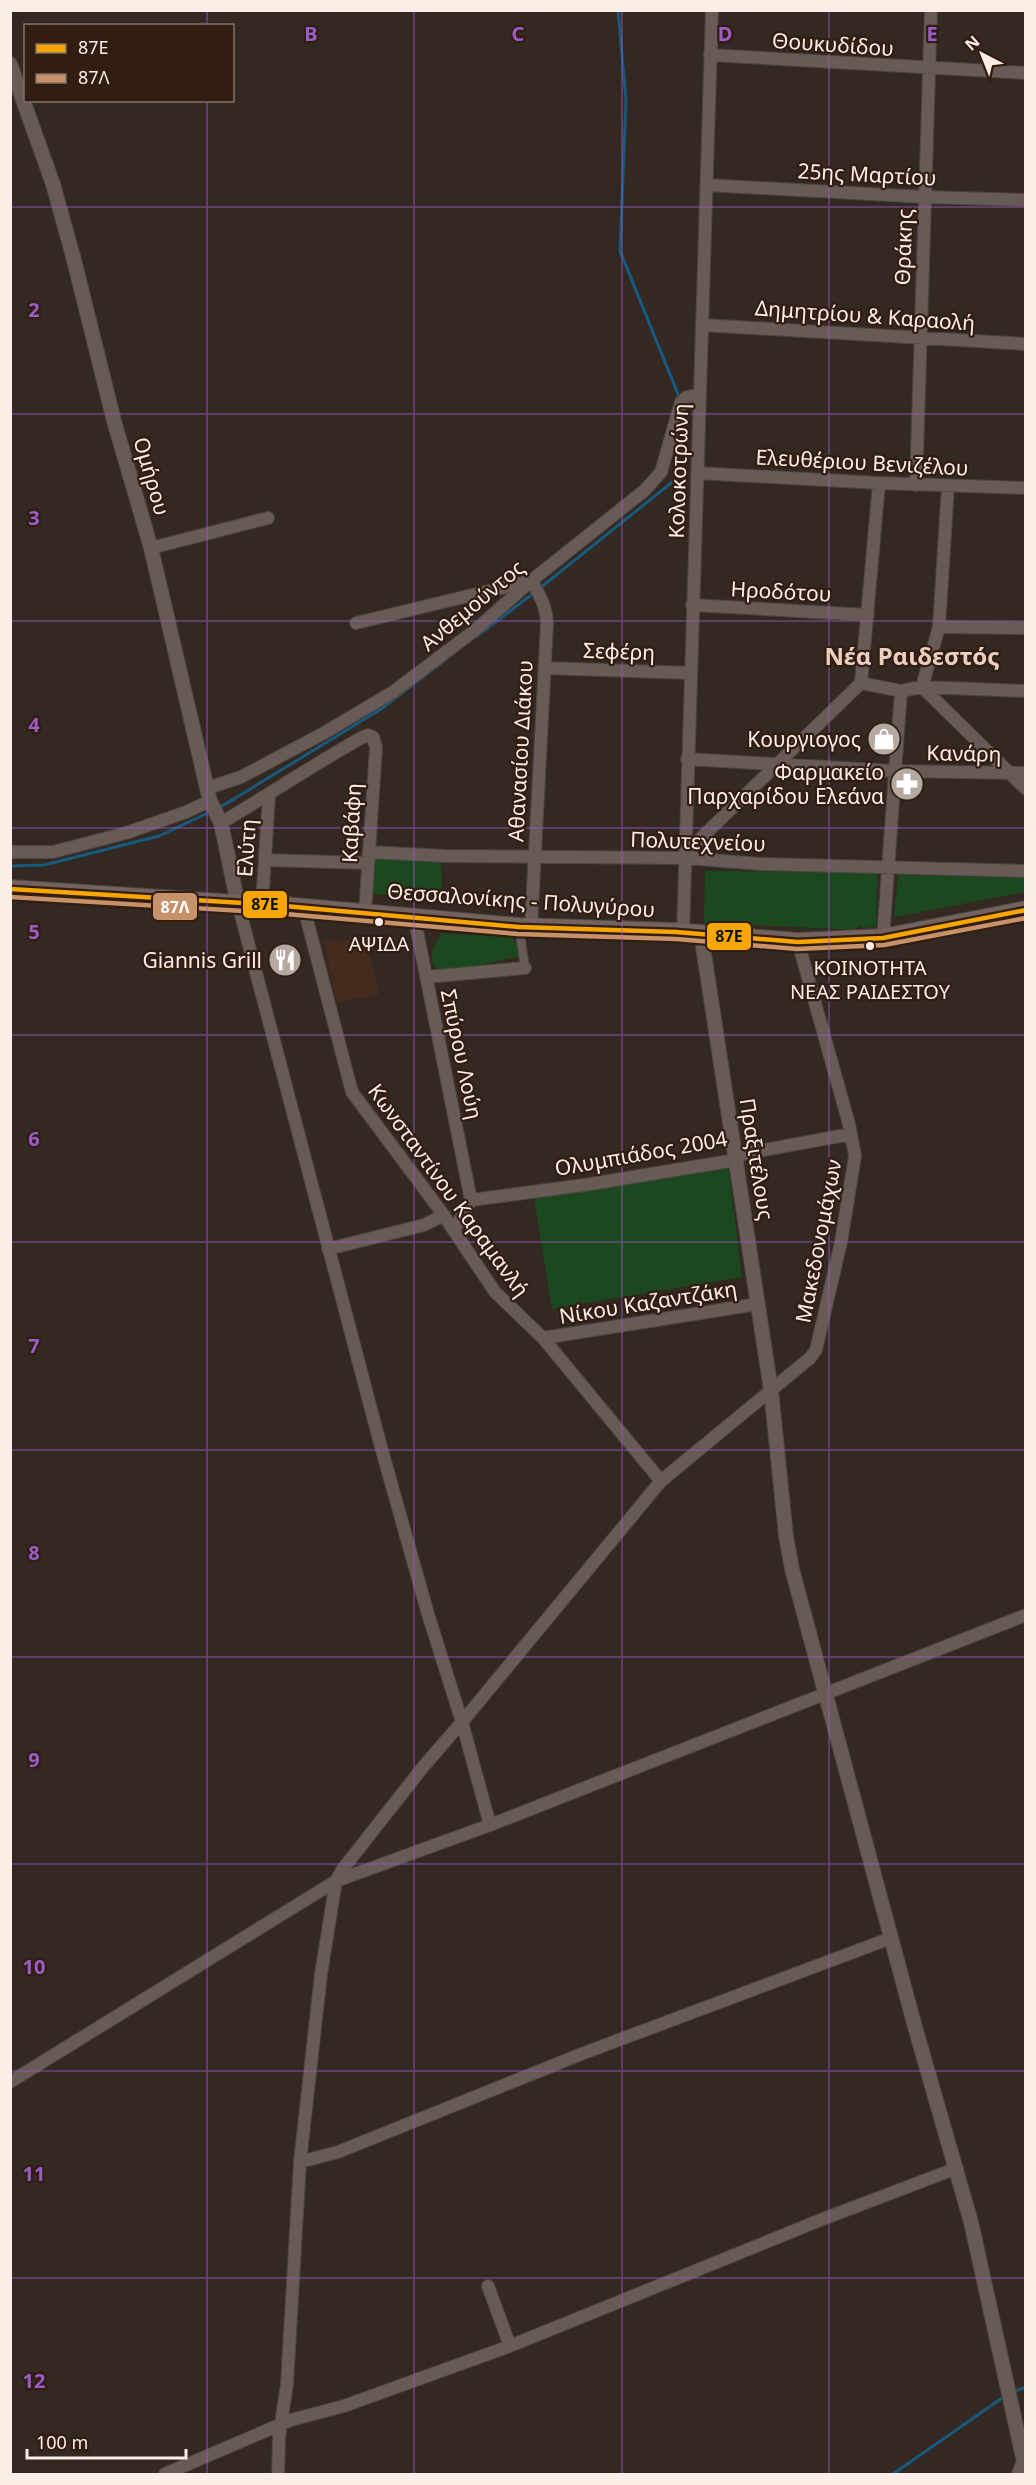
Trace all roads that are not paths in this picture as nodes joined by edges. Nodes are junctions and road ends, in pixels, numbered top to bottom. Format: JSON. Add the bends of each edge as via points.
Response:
{"nodes":[{"id":1,"x":712,"y":10,"type":"edge"},
{"id":2,"x":931,"y":10,"type":"edge"},
{"id":3,"x":710,"y":56,"type":"junction"},
{"id":4,"x":10,"y":64,"type":"edge"},
{"id":5,"x":930,"y":70,"type":"junction"},
{"id":6,"x":1026,"y":73,"type":"edge"},
{"id":7,"x":707,"y":184,"type":"junction"},
{"id":8,"x":925,"y":197,"type":"junction"},
{"id":9,"x":1026,"y":200,"type":"edge"},
{"id":10,"x":702,"y":325,"type":"junction"},
{"id":11,"x":919,"y":339,"type":"junction"},
{"id":12,"x":1026,"y":344,"type":"edge"},
{"id":13,"x":700,"y":394,"type":"junction"},
{"id":14,"x":697,"y":473,"type":"junction"},
{"id":15,"x":879,"y":483,"type":"junction"},
{"id":16,"x":916,"y":485,"type":"junction"},
{"id":17,"x":948,"y":486,"type":"junction"},
{"id":18,"x":1026,"y":488,"type":"edge"},
{"id":19,"x":268,"y":518,"type":"dead end"},
{"id":20,"x":151,"y":548,"type":"junction"},
{"id":21,"x":531,"y":581,"type":"junction"},
{"id":22,"x":692,"y":605,"type":"junction"},
{"id":23,"x":868,"y":615,"type":"junction"},
{"id":24,"x":356,"y":623,"type":"dead end"},
{"id":25,"x":939,"y":627,"type":"junction"},
{"id":26,"x":1026,"y":628,"type":"edge"},
{"id":27,"x":546,"y":668,"type":"junction"},
{"id":28,"x":690,"y":673,"type":"junction"},
{"id":29,"x":861,"y":683,"type":"junction"},
{"id":30,"x":922,"y":687,"type":"junction"},
{"id":31,"x":902,"y":691,"type":"junction"},
{"id":32,"x":1026,"y":691,"type":"edge"},
{"id":33,"x":687,"y":759,"type":"junction"},
{"id":34,"x":777,"y":764,"type":"junction"},
{"id":35,"x":894,"y":771,"type":"junction"},
{"id":36,"x":1010,"y":773,"type":"junction"},
{"id":37,"x":1026,"y":773,"type":"edge"},
{"id":38,"x":1026,"y":789,"type":"edge"},
{"id":39,"x":209,"y":794,"type":"junction"},
{"id":40,"x":269,"y":795,"type":"junction"},
{"id":41,"x":221,"y":824,"type":"junction"},
{"id":42,"x":10,"y":852,"type":"edge"},
{"id":43,"x":534,"y":856,"type":"junction"},
{"id":44,"x":369,"y":857,"type":"junction"},
{"id":45,"x":685,"y":858,"type":"junction"},
{"id":46,"x":265,"y":860,"type":"junction"},
{"id":47,"x":889,"y":866,"type":"junction"},
{"id":48,"x":1026,"y":871,"type":"edge"},
{"id":49,"x":10,"y":889,"type":"edge"},
{"id":50,"x":238,"y":904,"type":"junction"},
{"id":51,"x":262,"y":904,"type":"junction"},
{"id":52,"x":306,"y":909,"type":"junction"},
{"id":53,"x":1026,"y":910,"type":"edge"},
{"id":54,"x":365,"y":913,"type":"junction"},
{"id":55,"x":414,"y":916,"type":"junction"},
{"id":56,"x":525,"y":927,"type":"junction"},
{"id":57,"x":692,"y":934,"type":"junction"},
{"id":58,"x":883,"y":938,"type":"junction"},
{"id":59,"x":798,"y":942,"type":"junction"},
{"id":60,"x":525,"y":968,"type":"joint"},
{"id":61,"x":426,"y":977,"type":"junction"},
{"id":62,"x":851,"y":1134,"type":"junction"},
{"id":63,"x":736,"y":1160,"type":"junction"},
{"id":64,"x":471,"y":1200,"type":"junction"},
{"id":65,"x":444,"y":1215,"type":"junction"},
{"id":66,"x":454,"y":1230,"type":"junction"},
{"id":67,"x":328,"y":1250,"type":"junction"},
{"id":68,"x":758,"y":1304,"type":"junction"},
{"id":69,"x":543,"y":1338,"type":"junction"},
{"id":70,"x":771,"y":1390,"type":"junction"},
{"id":71,"x":661,"y":1481,"type":"junction"},
{"id":72,"x":1026,"y":1615,"type":"edge"},
{"id":73,"x":824,"y":1695,"type":"junction"},
{"id":74,"x":462,"y":1722,"type":"junction"},
{"id":75,"x":490,"y":1826,"type":"junction"},
{"id":76,"x":336,"y":1881,"type":"junction"},
{"id":77,"x":891,"y":1938,"type":"junction"},
{"id":78,"x":10,"y":2082,"type":"edge"},
{"id":79,"x":300,"y":2162,"type":"junction"},
{"id":80,"x":957,"y":2168,"type":"junction"},
{"id":81,"x":488,"y":2286,"type":"dead end"},
{"id":82,"x":510,"y":2346,"type":"junction"},
{"id":83,"x":282,"y":2425,"type":"junction"},
{"id":84,"x":1023,"y":2468,"type":"edge"},
{"id":85,"x":165,"y":2475,"type":"edge"},
{"id":86,"x":278,"y":2475,"type":"edge"}],
"edges":[{"from":1,"to":3,"type":"street","name":"Κολοκοτρώνη"},
{"from":2,"to":5,"type":"street","name":"Θράκης"},
{"from":3,"to":5,"type":"street","name":"Θουκυδίδου"},
{"from":3,"to":7,"type":"street","name":"Κολοκοτρώνη"},
{"from":4,"to":20,"type":"street","name":"Ομήρου","via":[[53,184]]},
{"from":5,"to":6,"type":"street","name":"Θουκυδίδου"},
{"from":5,"to":8,"type":"street","name":"Θράκης"},
{"from":7,"to":8,"type":"street","name":"25ης Μαρτίου"},
{"from":7,"to":10,"type":"street","name":"Κολοκοτρώνη"},
{"from":8,"to":9,"type":"street","name":"25ης Μαρτίου"},
{"from":8,"to":11,"type":"street","name":"Θράκης"},
{"from":10,"to":11,"type":"street","name":"Δημητρίου & Καραολή"},
{"from":10,"to":13,"type":"street","name":"Κολοκοτρώνη"},
{"from":11,"to":12,"type":"street","name":"Δημητρίου & Καραολή"},
{"from":11,"to":16,"type":"street","name":"Θράκης"},
{"from":13,"to":14,"type":"street","name":"Κολοκοτρώνη"},
{"from":13,"to":21,"type":"street","name":"Ανθεμούντος","via":[[687,396],[681,402],[661,472],[617,513]]},
{"from":14,"to":15,"type":"street","name":"Ελευθέριου Βενιζέλου"},
{"from":14,"to":22,"type":"street","name":"Κολοκοτρώνη"},
{"from":15,"to":16,"type":"street","name":"Ελευθέριου Βενιζέλου"},
{"from":15,"to":23,"type":"street"},
{"from":16,"to":17,"type":"street","name":"Ελευθέριου Βενιζέλου"},
{"from":17,"to":18,"type":"street","name":"Ελευθέριου Βενιζέλου"},
{"from":17,"to":25,"type":"street"},
{"from":19,"to":20,"type":"street"},
{"from":20,"to":39,"type":"street","name":"Ομήρου"},
{"from":21,"to":24,"type":"street"},
{"from":21,"to":27,"type":"street","name":"Αθανασίου Διάκου","via":[[546,610]]},
{"from":21,"to":39,"type":"street","name":"Ανθεμούντος","via":[[474,631],[393,692]]},
{"from":22,"to":23,"type":"street","name":"Ηροδότου"},
{"from":22,"to":28,"type":"street","name":"Κολοκοτρώνη"},
{"from":23,"to":29,"type":"street"},
{"from":25,"to":26,"type":"street"},
{"from":25,"to":30,"type":"street"},
{"from":27,"to":28,"type":"street","name":"Σεφέρη"},
{"from":27,"to":43,"type":"street","name":"Αθανασίου Διάκου"},
{"from":28,"to":33,"type":"street","name":"Κολοκοτρώνη"},
{"from":29,"to":31,"type":"street"},
{"from":29,"to":34,"type":"street"},
{"from":30,"to":31,"type":"street"},
{"from":30,"to":32,"type":"street"},
{"from":30,"to":36,"type":"street"},
{"from":31,"to":35,"type":"street"},
{"from":33,"to":34,"type":"street","name":"Κανάρη"},
{"from":33,"to":45,"type":"street","name":"Κολοκοτρώνη"},
{"from":34,"to":35,"type":"street","name":"Κανάρη"},
{"from":34,"to":45,"type":"street","via":[[700,838]]},
{"from":35,"to":36,"type":"street","name":"Κανάρη"},
{"from":35,"to":47,"type":"street"},
{"from":36,"to":37,"type":"street","name":"Κανάρη"},
{"from":36,"to":38,"type":"street"},
{"from":39,"to":41,"type":"street","name":"Ομήρου"},
{"from":39,"to":42,"type":"street","name":"Ανθεμούντος","via":[[186,812],[135,830],[53,852]]},
{"from":40,"to":41,"type":"street"},
{"from":40,"to":44,"type":"street","name":"Καβάφη","via":[[361,738],[373,737],[376,747]]},
{"from":40,"to":46,"type":"street","name":"Ελύτη"},
{"from":41,"to":50,"type":"street","name":"Ομήρου"},
{"from":43,"to":44,"type":"street","name":"Πολυτεχνείου"},
{"from":43,"to":45,"type":"street","name":"Πολυτεχνείου"},
{"from":43,"to":56,"type":"street","name":"Αθανασίου Διάκου"},
{"from":44,"to":46,"type":"street","name":"Πολυτεχνείου"},
{"from":44,"to":54,"type":"street","name":"Καβάφη"},
{"from":45,"to":47,"type":"street","name":"Πολυτεχνείου","via":[[761,864]]},
{"from":45,"to":57,"type":"street","name":"Κολοκοτρώνη"},
{"from":46,"to":51,"type":"street","name":"Ελύτη"},
{"from":47,"to":48,"type":"street","name":"Πολυτεχνείου"},
{"from":47,"to":58,"type":"street"},
{"from":49,"to":50,"type":"main road","name":"Θεσσαλονίκης - Πολυγύρου"},
{"from":50,"to":51,"type":"main road","name":"Θεσσαλονίκης - Πολυγύρου"},
{"from":50,"to":67,"type":"street"},
{"from":51,"to":52,"type":"main road","name":"Θεσσαλονίκης - Πολυγύρου"},
{"from":52,"to":54,"type":"main road","name":"Θεσσαλονίκης - Πολυγύρου"},
{"from":52,"to":65,"type":"street","name":"Κωνσταντίνου Καραμανλή","via":[[352,1092]]},
{"from":53,"to":58,"type":"main road","name":"Θεσσαλονίκης - Πολυγύρου"},
{"from":54,"to":55,"type":"main road","name":"Θεσσαλονίκης - Πολυγύρου"},
{"from":55,"to":56,"type":"main road","name":"Θεσσαλονίκης - Πολυγύρου"},
{"from":55,"to":61,"type":"street","name":"Σπύρου Λούη"},
{"from":56,"to":57,"type":"main road","name":"Θεσσαλονίκης - Πολυγύρου"},
{"from":56,"to":60,"type":"street"},
{"from":57,"to":59,"type":"main road","name":"Θεσσαλονίκης - Πολυγύρου"},
{"from":57,"to":63,"type":"street","name":"Πραξιτέλους"},
{"from":58,"to":59,"type":"main road","name":"Θεσσαλονίκης - Πολυγύρου"},
{"from":59,"to":62,"type":"street","name":"Μακεδονομάχων"},
{"from":60,"to":61,"type":"street"},
{"from":61,"to":64,"type":"street","name":"Σπύρου Λούη"},
{"from":62,"to":63,"type":"street","name":"Ολυμπιάδος 2004","via":[[742,1154]]},
{"from":62,"to":70,"type":"street","name":"Μακεδονομάχων","via":[[855,1156],[841,1242],[816,1350]]},
{"from":63,"to":64,"type":"street","name":"Ολυμπιάδος 2004"},
{"from":63,"to":68,"type":"street","name":"Πραξιτέλους"},
{"from":64,"to":66,"type":"street"},
{"from":65,"to":66,"type":"street","name":"Κωνσταντίνου Καραμανλή"},
{"from":65,"to":67,"type":"street","via":[[424,1225]]},
{"from":66,"to":69,"type":"street","name":"Κωνσταντίνου Καραμανλή","via":[[495,1292]]},
{"from":67,"to":74,"type":"street","via":[[428,1614]]},
{"from":68,"to":69,"type":"street","name":"Νίκου Καζαντζάκη"},
{"from":68,"to":70,"type":"street","name":"Πραξιτέλους"},
{"from":69,"to":71,"type":"street","name":"Κωνσταντίνου Καραμανλή"},
{"from":70,"to":71,"type":"street","name":"Μακεδονομάχων"},
{"from":70,"to":73,"type":"street","name":"Πραξιτέλους","via":[[786,1536]]},
{"from":71,"to":74,"type":"street","name":"Μακεδονομάχων"},
{"from":72,"to":73,"type":"street"},
{"from":73,"to":75,"type":"street"},
{"from":73,"to":77,"type":"street","name":"Πραξιτέλους"},
{"from":74,"to":75,"type":"street"},
{"from":74,"to":76,"type":"street","name":"Μακεδονομάχων"},
{"from":75,"to":76,"type":"street"},
{"from":76,"to":78,"type":"street"},
{"from":76,"to":79,"type":"street","via":[[321,1974]]},
{"from":77,"to":79,"type":"street","via":[[584,2053],[338,2152]]},
{"from":77,"to":80,"type":"street","name":"Πραξιτέλους"},
{"from":79,"to":83,"type":"street"},
{"from":80,"to":82,"type":"street"},
{"from":80,"to":84,"type":"street","name":"Πραξιτέλους"},
{"from":81,"to":82,"type":"street"},
{"from":82,"to":83,"type":"street"},
{"from":83,"to":85,"type":"street"},
{"from":83,"to":86,"type":"street"}]}
